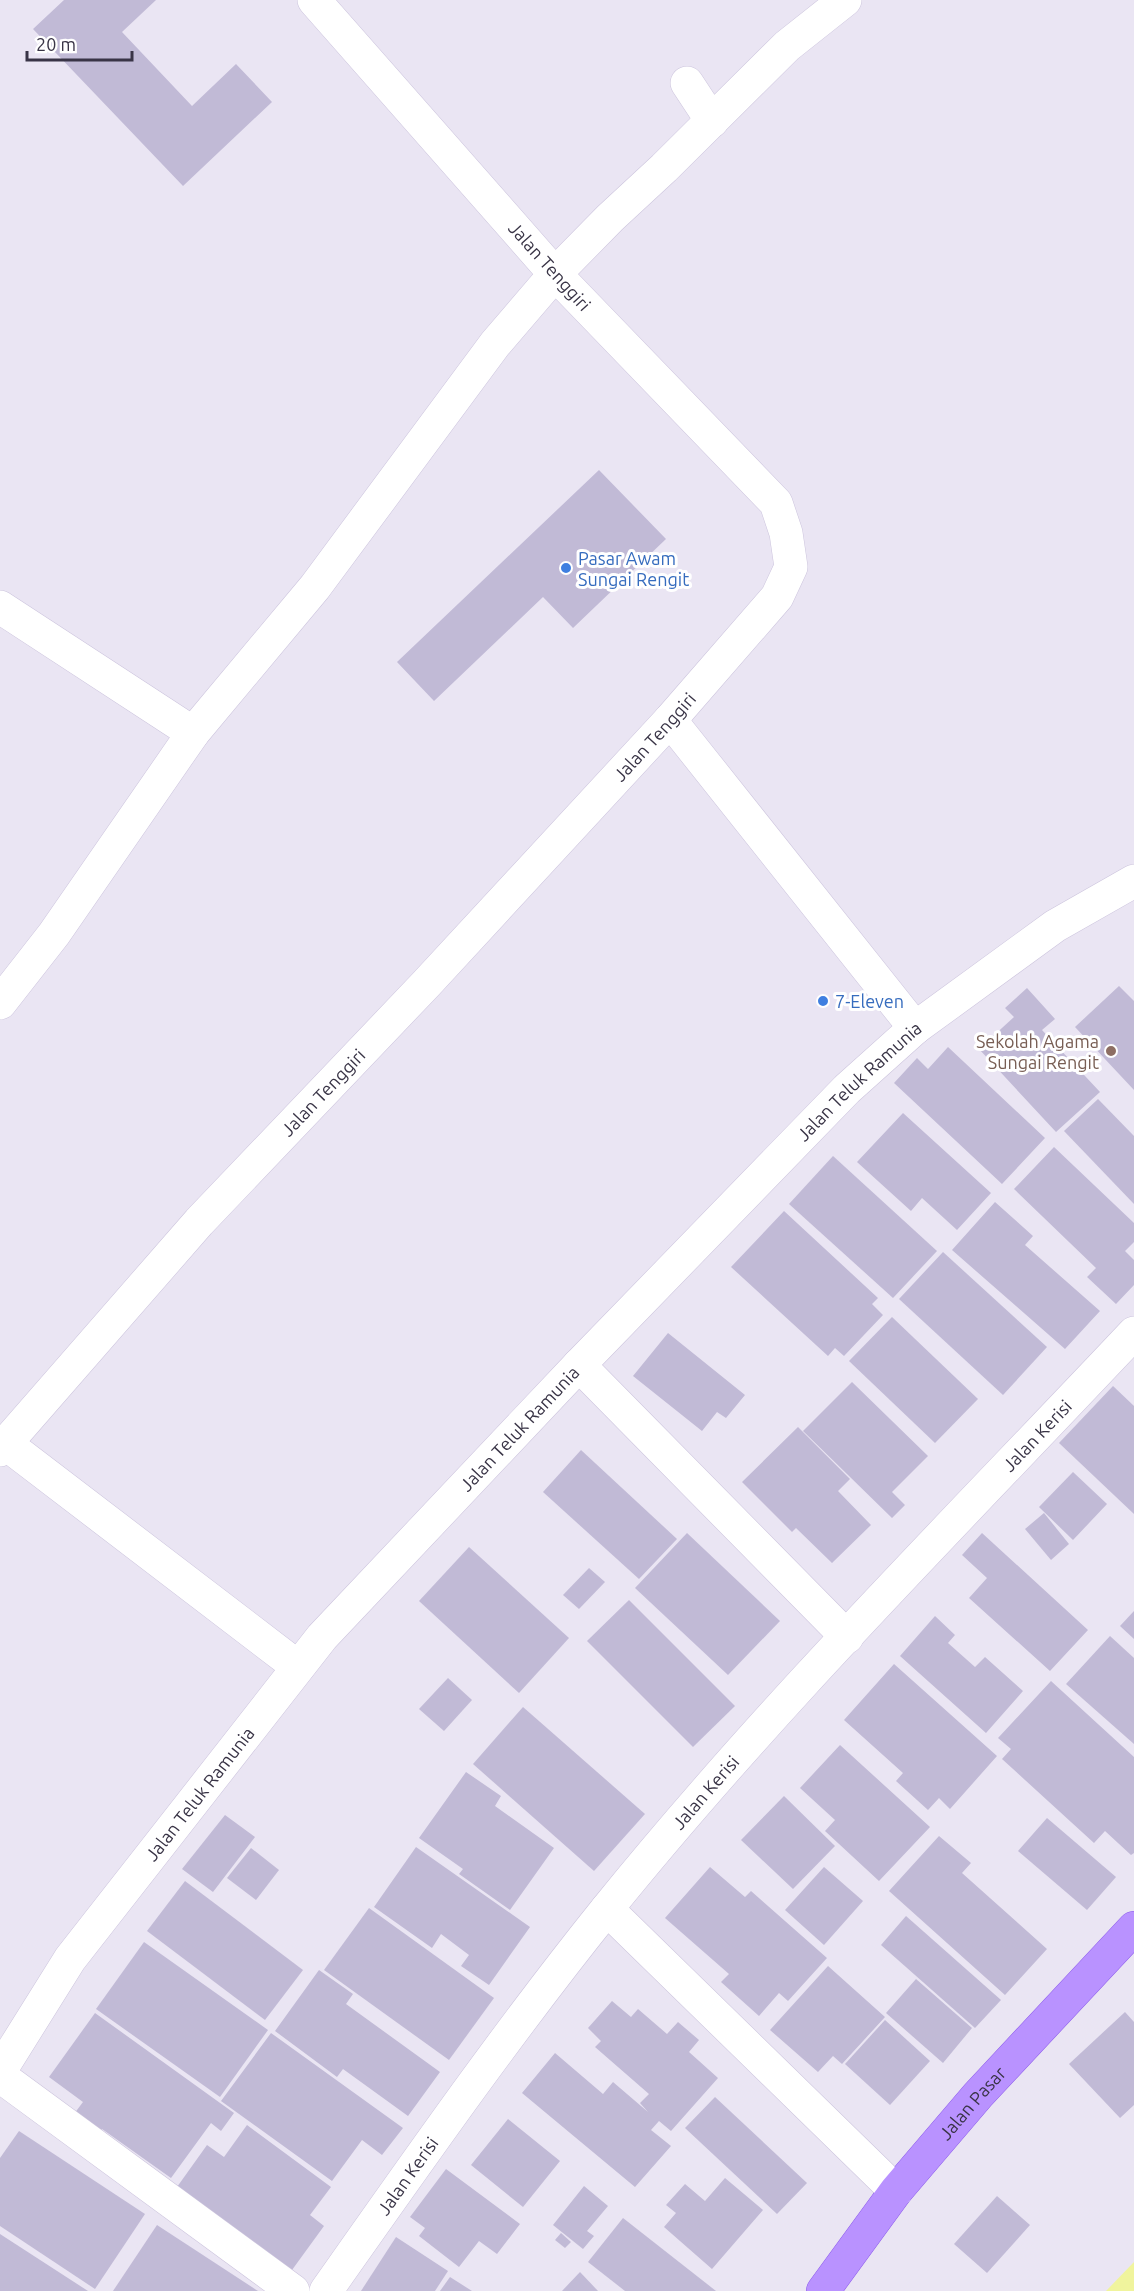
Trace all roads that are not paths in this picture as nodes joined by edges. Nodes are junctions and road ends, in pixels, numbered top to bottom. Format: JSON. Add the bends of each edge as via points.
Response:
{"nodes":[{"id":1,"x":314,"y":0,"type":"edge"},
{"id":2,"x":845,"y":0,"type":"edge"},
{"id":3,"x":687,"y":83,"type":"dead end"},
{"id":4,"x":712,"y":121,"type":"junction"},
{"id":5,"x":555,"y":273,"type":"junction"},
{"id":6,"x":0,"y":607,"type":"edge"},
{"id":7,"x":670,"y":720,"type":"junction"},
{"id":8,"x":194,"y":733,"type":"junction"},
{"id":9,"x":1134,"y":881,"type":"edge"},
{"id":10,"x":0,"y":1003,"type":"edge"},
{"id":11,"x":915,"y":1028,"type":"junction"},
{"id":12,"x":1134,"y":1333,"type":"edge"},
{"id":13,"x":579,"y":1365,"type":"junction"},
{"id":14,"x":3,"y":1447,"type":"edge"},
{"id":15,"x":847,"y":1637,"type":"junction"},
{"id":16,"x":298,"y":1667,"type":"junction"},
{"id":17,"x":607,"y":1909,"type":"junction"},
{"id":18,"x":1134,"y":1928,"type":"edge"},
{"id":19,"x":0,"y":2071,"type":"edge"},
{"id":20,"x":0,"y":2076,"type":"edge"},
{"id":21,"x":896,"y":2191,"type":"junction"},
{"id":22,"x":293,"y":2291,"type":"edge"},
{"id":23,"x":326,"y":2291,"type":"edge"},
{"id":24,"x":823,"y":2291,"type":"edge"}],
"edges":[{"from":1,"to":5,"type":"street","name":"Jalan Tenggiri"},
{"from":2,"to":4,"type":"street","via":[[787,46]]},
{"from":3,"to":4,"type":"street"},
{"from":4,"to":5,"type":"street"},
{"from":5,"to":7,"type":"street","name":"Jalan Tenggiri","via":[[776,503],[786,533],[790,567],[777,597]]},
{"from":5,"to":8,"type":"street","via":[[495,345],[315,587]]},
{"from":6,"to":8,"type":"street"},
{"from":7,"to":11,"type":"street"},
{"from":7,"to":14,"type":"street","name":"Jalan Tenggiri","via":[[435,976],[199,1222]]},
{"from":8,"to":10,"type":"street","via":[[54,934]]},
{"from":9,"to":11,"type":"street","name":"Jalan Teluk Ramunia","via":[[1055,926]]},
{"from":11,"to":13,"type":"street","name":"Jalan Teluk Ramunia","via":[[847,1089]]},
{"from":12,"to":15,"type":"street","name":"Jalan Kerisi"},
{"from":13,"to":15,"type":"street"},
{"from":13,"to":16,"type":"street","name":"Jalan Teluk Ramunia"},
{"from":14,"to":16,"type":"street"},
{"from":15,"to":17,"type":"street","name":"Jalan Kerisi"},
{"from":16,"to":19,"type":"street","name":"Jalan Teluk Ramunia","via":[[70,1959]]},
{"from":17,"to":21,"type":"street"},
{"from":17,"to":23,"type":"street","name":"Jalan Kerisi","via":[[482,2071]]},
{"from":18,"to":21,"type":"main road","name":"Jalan Pasar","via":[[978,2095]]},
{"from":20,"to":22,"type":"street"},
{"from":21,"to":24,"type":"main road","name":"Jalan Pasar"}]}
